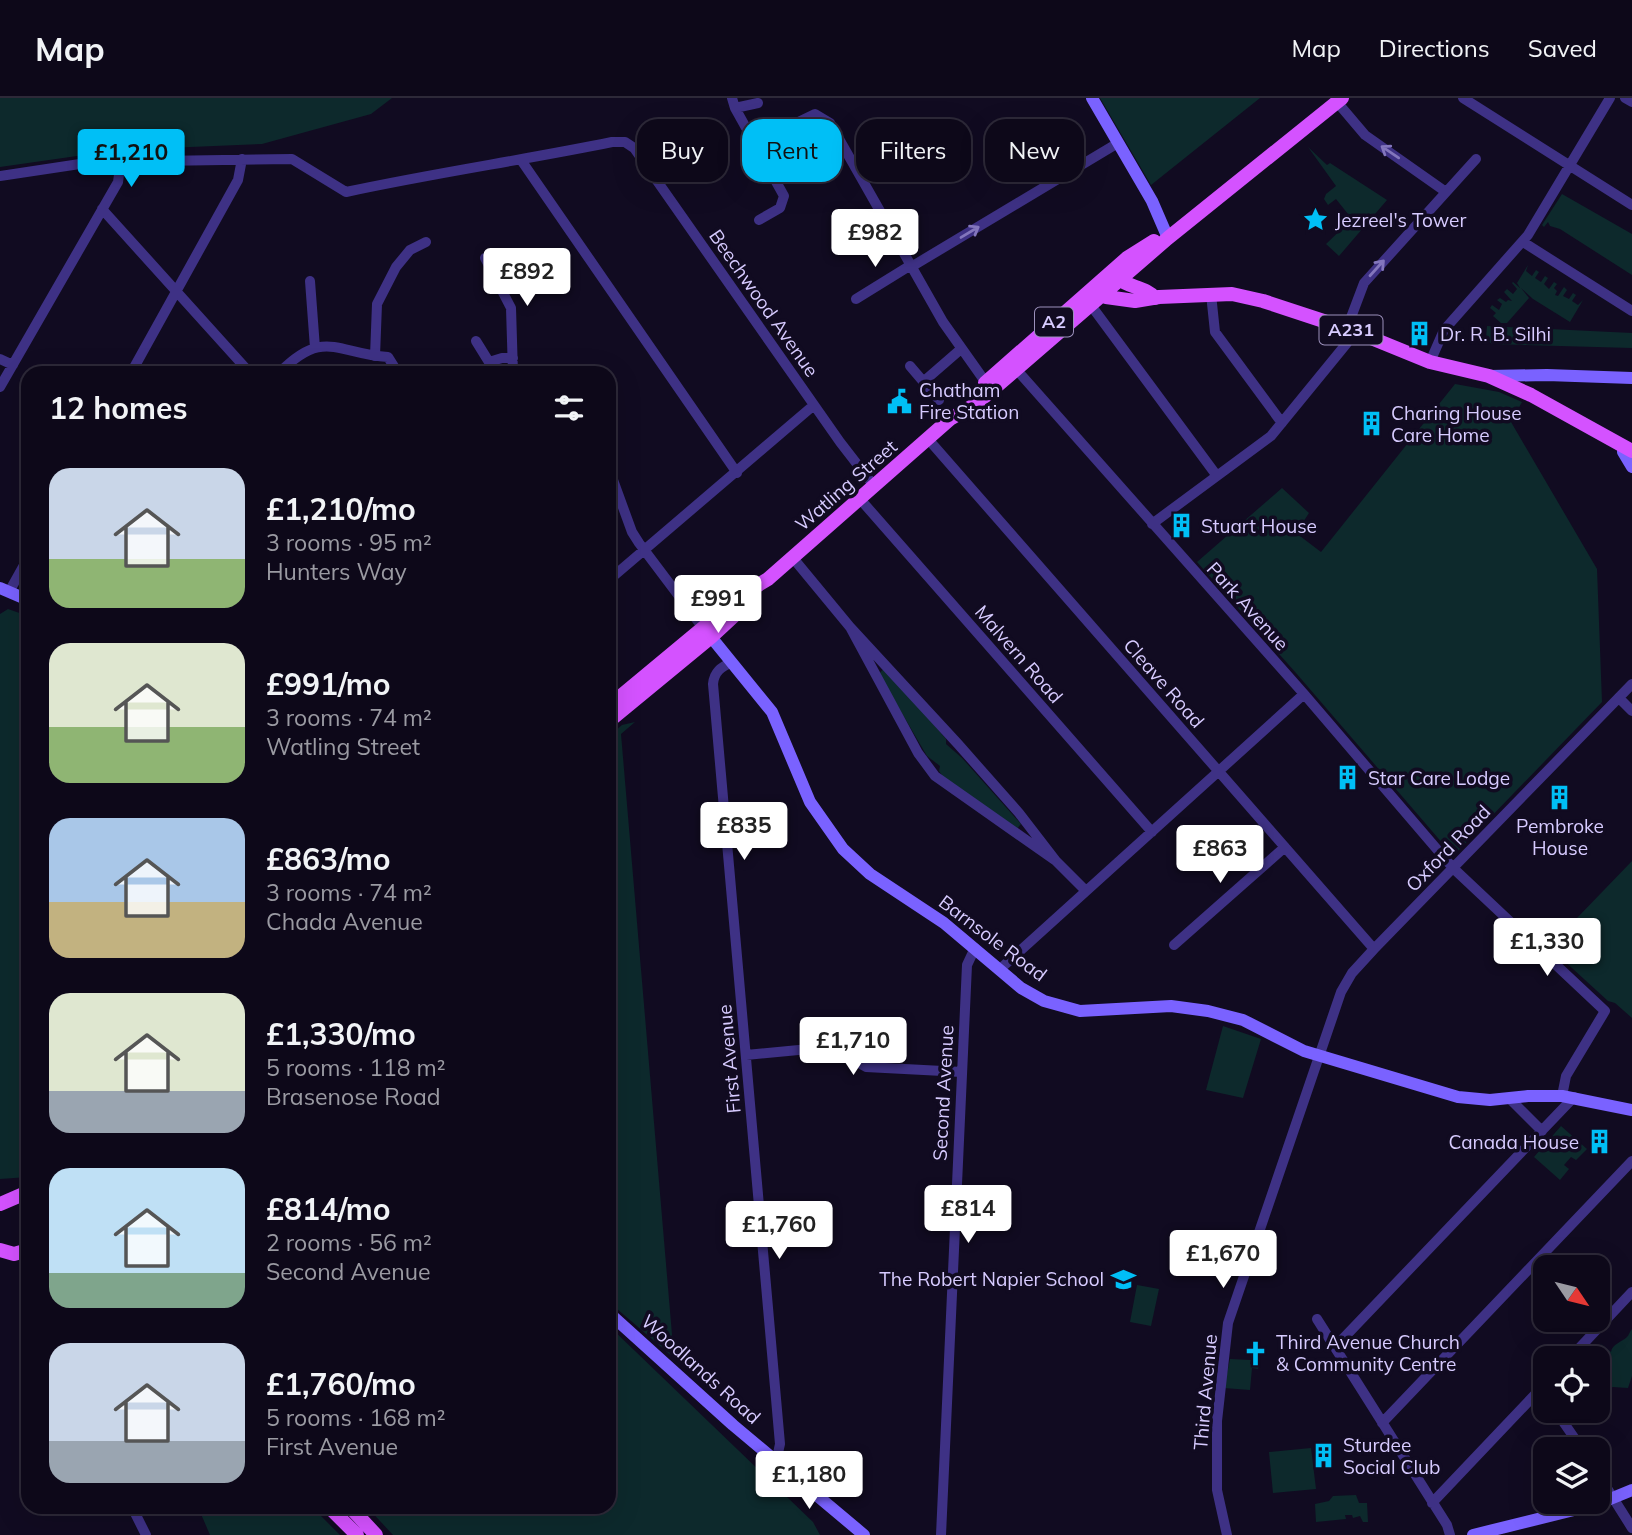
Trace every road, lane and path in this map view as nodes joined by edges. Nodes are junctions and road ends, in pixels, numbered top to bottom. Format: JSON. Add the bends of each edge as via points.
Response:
{"nodes":[{"id":1,"x":1092,"y":98,"type":"edge"},
{"id":2,"x":1462,"y":98,"type":"edge"},
{"id":3,"x":1610,"y":98,"type":"edge"},
{"id":4,"x":1625,"y":98,"type":"edge"},
{"id":5,"x":1340,"y":100,"type":"edge"},
{"id":6,"x":734,"y":103,"type":"edge"},
{"id":7,"x":758,"y":103,"type":"dead end"},
{"id":8,"x":1632,"y":103,"type":"edge"},
{"id":9,"x":742,"y":119,"type":"edge"},
{"id":10,"x":805,"y":119,"type":"edge"},
{"id":11,"x":823,"y":119,"type":"edge"},
{"id":12,"x":1118,"y":143,"type":"junction"},
{"id":13,"x":842,"y":144,"type":"edge"},
{"id":14,"x":242,"y":159,"type":"junction"},
{"id":15,"x":1476,"y":159,"type":"dead end"},
{"id":16,"x":121,"y":160,"type":"junction"},
{"id":17,"x":521,"y":160,"type":"junction"},
{"id":18,"x":1569,"y":167,"type":"junction"},
{"id":19,"x":0,"y":176,"type":"edge"},
{"id":20,"x":776,"y":182,"type":"edge"},
{"id":21,"x":1446,"y":191,"type":"junction"},
{"id":22,"x":1632,"y":205,"type":"edge"},
{"id":23,"x":102,"y":209,"type":"junction"},
{"id":24,"x":759,"y":220,"type":"dead end"},
{"id":25,"x":1168,"y":238,"type":"junction"},
{"id":26,"x":426,"y":242,"type":"dead end"},
{"id":27,"x":1523,"y":242,"type":"junction"},
{"id":28,"x":485,"y":258,"type":"dead end"},
{"id":29,"x":1140,"y":262,"type":"junction"},
{"id":30,"x":911,"y":266,"type":"junction"},
{"id":31,"x":1116,"y":276,"type":"junction"},
{"id":32,"x":310,"y":281,"type":"dead end"},
{"id":33,"x":177,"y":291,"type":"junction"},
{"id":34,"x":1102,"y":294,"type":"junction"},
{"id":35,"x":1211,"y":295,"type":"junction"},
{"id":36,"x":1161,"y":298,"type":"junction"},
{"id":37,"x":856,"y":299,"type":"dead end"},
{"id":38,"x":1090,"y":304,"type":"junction"},
{"id":39,"x":1632,"y":310,"type":"edge"},
{"id":40,"x":1350,"y":329,"type":"junction"},
{"id":41,"x":476,"y":341,"type":"dead end"},
{"id":42,"x":315,"y":348,"type":"junction"},
{"id":43,"x":961,"y":349,"type":"junction"},
{"id":44,"x":375,"y":356,"type":"junction"},
{"id":45,"x":513,"y":358,"type":"junction"},
{"id":46,"x":0,"y":359,"type":"edge"},
{"id":47,"x":1430,"y":362,"type":"junction"},
{"id":48,"x":13,"y":365,"type":"junction"},
{"id":49,"x":135,"y":366,"type":"edge"},
{"id":50,"x":244,"y":366,"type":"edge"},
{"id":51,"x":287,"y":366,"type":"edge"},
{"id":52,"x":394,"y":366,"type":"edge"},
{"id":53,"x":513,"y":366,"type":"edge"},
{"id":54,"x":910,"y":366,"type":"dead end"},
{"id":55,"x":1016,"y":369,"type":"junction"},
{"id":56,"x":1489,"y":376,"type":"junction"},
{"id":57,"x":1533,"y":376,"type":"junction"},
{"id":58,"x":1553,"y":377,"type":"junction"},
{"id":59,"x":1632,"y":378,"type":"edge"},
{"id":60,"x":923,"y":382,"type":"junction"},
{"id":61,"x":0,"y":387,"type":"edge"},
{"id":62,"x":988,"y":387,"type":"junction"},
{"id":63,"x":1526,"y":393,"type":"junction"},
{"id":64,"x":939,"y":400,"type":"dead end"},
{"id":65,"x":814,"y":405,"type":"junction"},
{"id":66,"x":1282,"y":423,"type":"junction"},
{"id":67,"x":928,"y":439,"type":"junction"},
{"id":68,"x":1628,"y":449,"type":"edge"},
{"id":69,"x":1632,"y":467,"type":"edge"},
{"id":70,"x":737,"y":472,"type":"junction"},
{"id":71,"x":1217,"y":476,"type":"junction"},
{"id":72,"x":874,"y":486,"type":"junction"},
{"id":73,"x":616,"y":488,"type":"edge"},
{"id":74,"x":860,"y":499,"type":"junction"},
{"id":75,"x":1152,"y":524,"type":"junction"},
{"id":76,"x":645,"y":551,"type":"junction"},
{"id":77,"x":793,"y":558,"type":"junction"},
{"id":78,"x":21,"y":567,"type":"edge"},
{"id":79,"x":616,"y":574,"type":"edge"},
{"id":80,"x":4,"y":590,"type":"edge"},
{"id":81,"x":21,"y":597,"type":"edge"},
{"id":82,"x":850,"y":627,"type":"junction"},
{"id":83,"x":707,"y":633,"type":"junction"},
{"id":84,"x":698,"y":647,"type":"junction"},
{"id":85,"x":882,"y":661,"type":"junction"},
{"id":86,"x":732,"y":662,"type":"junction"},
{"id":87,"x":871,"y":669,"type":"junction"},
{"id":88,"x":1632,"y":684,"type":"edge"},
{"id":89,"x":1304,"y":694,"type":"junction"},
{"id":90,"x":1619,"y":698,"type":"junction"},
{"id":91,"x":616,"y":701,"type":"edge"},
{"id":92,"x":1632,"y":711,"type":"edge"},
{"id":93,"x":616,"y":715,"type":"edge"},
{"id":94,"x":1219,"y":772,"type":"junction"},
{"id":95,"x":1031,"y":828,"type":"junction"},
{"id":96,"x":1152,"y":832,"type":"junction"},
{"id":97,"x":1021,"y":838,"type":"junction"},
{"id":98,"x":1285,"y":848,"type":"junction"},
{"id":99,"x":1056,"y":861,"type":"junction"},
{"id":100,"x":1453,"y":868,"type":"junction"},
{"id":101,"x":1086,"y":891,"type":"junction"},
{"id":102,"x":1174,"y":945,"type":"dead end"},
{"id":103,"x":975,"y":948,"type":"junction"},
{"id":104,"x":1374,"y":949,"type":"junction"},
{"id":105,"x":999,"y":970,"type":"junction"},
{"id":106,"x":746,"y":1055,"type":"junction"},
{"id":107,"x":1319,"y":1056,"type":"junction"},
{"id":108,"x":962,"y":1072,"type":"junction"},
{"id":109,"x":1568,"y":1096,"type":"junction"},
{"id":110,"x":1510,"y":1099,"type":"junction"},
{"id":111,"x":1632,"y":1110,"type":"edge"},
{"id":112,"x":1542,"y":1131,"type":"junction"},
{"id":113,"x":1632,"y":1161,"type":"edge"},
{"id":114,"x":21,"y":1195,"type":"edge"},
{"id":115,"x":3,"y":1202,"type":"edge"},
{"id":116,"x":21,"y":1204,"type":"edge"},
{"id":117,"x":1632,"y":1292,"type":"edge"},
{"id":118,"x":616,"y":1319,"type":"edge"},
{"id":119,"x":1317,"y":1319,"type":"dead end"},
{"id":120,"x":1581,"y":1346,"type":"edge"},
{"id":121,"x":1335,"y":1348,"type":"junction"},
{"id":122,"x":1533,"y":1401,"type":"edge"},
{"id":123,"x":1382,"y":1423,"type":"junction"},
{"id":124,"x":776,"y":1461,"type":"junction"},
{"id":125,"x":1632,"y":1490,"type":"edge"},
{"id":126,"x":1610,"y":1493,"type":"edge"},
{"id":127,"x":1614,"y":1499,"type":"junction"},
{"id":128,"x":1432,"y":1503,"type":"junction"},
{"id":129,"x":136,"y":1514,"type":"edge"},
{"id":130,"x":336,"y":1514,"type":"edge"},
{"id":131,"x":356,"y":1514,"type":"edge"},
{"id":132,"x":1632,"y":1528,"type":"edge"},
{"id":133,"x":146,"y":1535,"type":"edge"},
{"id":134,"x":357,"y":1535,"type":"edge"},
{"id":135,"x":376,"y":1535,"type":"edge"},
{"id":136,"x":864,"y":1535,"type":"edge"},
{"id":137,"x":941,"y":1535,"type":"edge"},
{"id":138,"x":1227,"y":1535,"type":"edge"},
{"id":139,"x":1450,"y":1535,"type":"edge"},
{"id":140,"x":1473,"y":1535,"type":"edge"}],
"edges":[{"from":1,"to":12,"type":"street"},
{"from":2,"to":18,"type":"street"},
{"from":3,"to":18,"type":"street"},
{"from":4,"to":8,"type":"street"},
{"from":21,"to":5,"type":"street","one_way":true,"via":[[1364,134]]},
{"from":5,"to":25,"type":"main road","number":"A2"},
{"from":6,"to":7,"type":"street"},
{"from":6,"to":9,"type":"street"},
{"from":10,"to":11,"type":"street","via":[[815,114]]},
{"from":12,"to":25,"type":"street"},
{"from":30,"to":12,"type":"street","one_way":true},
{"from":13,"to":30,"type":"street"},
{"from":14,"to":16,"type":"street"},
{"from":14,"to":17,"type":"street","via":[[292,159],[346,192]]},
{"from":14,"to":33,"type":"street","via":[[238,180]]},
{"from":15,"to":21,"type":"street"},
{"from":16,"to":19,"type":"street"},
{"from":16,"to":23,"type":"street","via":[[118,182]]},
{"from":17,"to":65,"type":"street","name":"Beechwood Avenue","via":[[609,143],[625,142],[634,148]]},
{"from":17,"to":70,"type":"street"},
{"from":18,"to":22,"type":"street"},
{"from":18,"to":27,"type":"street"},
{"from":20,"to":24,"type":"street","via":[[784,196],[780,208]]},
{"from":40,"to":21,"type":"street","one_way":true,"via":[[1364,284]]},
{"from":23,"to":33,"type":"street"},
{"from":23,"to":48,"type":"street"},
{"from":25,"to":29,"type":"main road","number":"A2"},
{"from":25,"to":31,"type":"main road","name":"Watling Street","number":"A2","via":[[1129,257]]},
{"from":26,"to":44,"type":"street","via":[[410,250],[396,267],[377,304]]},
{"from":27,"to":39,"type":"street"},
{"from":27,"to":47,"type":"street","via":[[1444,330]]},
{"from":28,"to":45,"type":"street","via":[[511,308]]},
{"from":29,"to":31,"type":"main road","number":"A2"},
{"from":29,"to":36,"type":"main road","via":[[1140,274]]},
{"from":30,"to":37,"type":"street"},
{"from":30,"to":43,"type":"street"},
{"from":31,"to":34,"type":"main road","number":"A2"},
{"from":31,"to":36,"type":"main road","number":"A231","via":[[1126,285]]},
{"from":31,"to":62,"type":"main road","name":"Watling Street","number":"A2"},
{"from":32,"to":42,"type":"street"},
{"from":33,"to":49,"type":"street"},
{"from":33,"to":50,"type":"street"},
{"from":34,"to":36,"type":"main road","number":"A231","via":[[1135,301]]},
{"from":34,"to":38,"type":"main road","name":"Watling Street","number":"A2"},
{"from":35,"to":36,"type":"main road","number":"A231"},
{"from":35,"to":40,"type":"main road","number":"A231","via":[[1243,295]]},
{"from":35,"to":66,"type":"street","via":[[1215,332]]},
{"from":38,"to":55,"type":"main road","name":"Watling Street","number":"A2"},
{"from":38,"to":71,"type":"street"},
{"from":40,"to":47,"type":"main road","number":"A231"},
{"from":40,"to":66,"type":"street","via":[[1347,343]]},
{"from":41,"to":45,"type":"street","via":[[489,362]]},
{"from":42,"to":44,"type":"street","via":[[340,346]]},
{"from":42,"to":51,"type":"street"},
{"from":43,"to":60,"type":"street"},
{"from":43,"to":62,"type":"street"},
{"from":44,"to":52,"type":"street","via":[[388,357]]},
{"from":45,"to":53,"type":"street"},
{"from":46,"to":48,"type":"street"},
{"from":47,"to":56,"type":"main road","number":"A231"},
{"from":48,"to":61,"type":"street"},
{"from":54,"to":60,"type":"street"},
{"from":55,"to":62,"type":"main road","name":"Watling Street","number":"A2"},
{"from":55,"to":75,"type":"street","name":"Park Avenue"},
{"from":56,"to":57,"type":"street"},
{"from":56,"to":63,"type":"main road","number":"A231"},
{"from":57,"to":58,"type":"street"},
{"from":57,"to":63,"type":"street","via":[[1527,381]]},
{"from":58,"to":59,"type":"street"},
{"from":58,"to":63,"type":"street"},
{"from":60,"to":64,"type":"street"},
{"from":62,"to":67,"type":"main road","name":"Watling Street","number":"A2","via":[[956,408]]},
{"from":63,"to":68,"type":"main road","number":"A231"},
{"from":65,"to":70,"type":"street"},
{"from":65,"to":72,"type":"street","name":"Beechwood Avenue"},
{"from":66,"to":71,"type":"street","via":[[1268,439]]},
{"from":67,"to":72,"type":"main road","name":"Watling Street","number":"A2"},
{"from":67,"to":94,"type":"street","name":"Cleave Road"},
{"from":68,"to":69,"type":"street","via":[[1623,453]]},
{"from":70,"to":76,"type":"street"},
{"from":71,"to":75,"type":"street"},
{"from":72,"to":74,"type":"main road","name":"Watling Street","number":"A2"},
{"from":73,"to":76,"type":"street","via":[[632,532]]},
{"from":74,"to":77,"type":"main road","name":"Watling Street","number":"A2"},
{"from":74,"to":96,"type":"street","name":"Malvern Road"},
{"from":75,"to":89,"type":"street","name":"Park Avenue"},
{"from":76,"to":79,"type":"street"},
{"from":76,"to":83,"type":"street"},
{"from":77,"to":82,"type":"street"},
{"from":77,"to":83,"type":"main road","name":"Watling Street","number":"A2","via":[[751,600]]},
{"from":78,"to":80,"type":"street"},
{"from":80,"to":81,"type":"street"},
{"from":82,"to":85,"type":"street"},
{"from":82,"to":87,"type":"street"},
{"from":83,"to":84,"type":"main road","name":"Watling Street","number":"A2"},
{"from":83,"to":86,"type":"street","name":"Barnsole Road"},
{"from":83,"to":91,"type":"main road","name":"Watling Street","number":"A2"},
{"from":84,"to":86,"type":"street","name":"Barnsole Road"},
{"from":84,"to":93,"type":"main road","name":"Watling Street","number":"A2"},
{"from":85,"to":87,"type":"street"},
{"from":85,"to":95,"type":"street"},
{"from":86,"to":103,"type":"street","name":"Barnsole Road","via":[[772,712],[806,793],[839,845],[870,874]]},
{"from":86,"to":106,"type":"street","name":"First Avenue","via":[[720,668],[713,684]]},
{"from":87,"to":97,"type":"street","via":[[935,776]]},
{"from":88,"to":90,"type":"street","name":"Oxford Road"},
{"from":89,"to":94,"type":"street"},
{"from":89,"to":100,"type":"street","name":"Park Avenue"},
{"from":90,"to":92,"type":"street"},
{"from":90,"to":100,"type":"street","name":"Oxford Road"},
{"from":94,"to":96,"type":"street"},
{"from":94,"to":98,"type":"street","name":"Cleave Road"},
{"from":95,"to":97,"type":"street"},
{"from":95,"to":99,"type":"street"},
{"from":96,"to":101,"type":"street"},
{"from":97,"to":99,"type":"street"},
{"from":98,"to":102,"type":"street"},
{"from":98,"to":104,"type":"street","name":"Cleave Road"},
{"from":99,"to":101,"type":"street"},
{"from":100,"to":104,"type":"street","name":"Oxford Road"},
{"from":100,"to":109,"type":"street","name":"Park Avenue","via":[[1605,1011],[1566,1076]]},
{"from":101,"to":105,"type":"street"},
{"from":103,"to":105,"type":"street","name":"Barnsole Road"},
{"from":103,"to":108,"type":"street","name":"Second Avenue","via":[[967,965]]},
{"from":104,"to":107,"type":"street","name":"Oxford Road","via":[[1341,992]]},
{"from":105,"to":107,"type":"street","name":"Barnsole Road","via":[[1021,988],[1062,1006],[1090,1011],[1171,1006],[1208,1010],[1243,1020]]},
{"from":106,"to":108,"type":"street","via":[[830,1047],[866,1067]]},
{"from":106,"to":124,"type":"street","name":"First Avenue","via":[[780,1444]]},
{"from":107,"to":110,"type":"street","name":"Barnsole Road","via":[[1458,1097]]},
{"from":107,"to":138,"type":"street","name":"Third Avenue","via":[[1228,1323],[1217,1421],[1217,1490]]},
{"from":108,"to":137,"type":"street","name":"Second Avenue"},
{"from":109,"to":110,"type":"street","name":"Barnsole Road"},
{"from":109,"to":111,"type":"street","name":"Barnsole Road"},
{"from":109,"to":112,"type":"street"},
{"from":110,"to":112,"type":"street"},
{"from":112,"to":121,"type":"street"},
{"from":113,"to":123,"type":"street"},
{"from":114,"to":115,"type":"main road"},
{"from":115,"to":116,"type":"main road"},
{"from":117,"to":120,"type":"street"},
{"from":118,"to":124,"type":"street","name":"Woodlands Road"},
{"from":119,"to":121,"type":"street"},
{"from":121,"to":123,"type":"street"},
{"from":122,"to":128,"type":"street"},
{"from":123,"to":128,"type":"street"},
{"from":124,"to":136,"type":"street","name":"Woodlands Road"},
{"from":125,"to":127,"type":"street"},
{"from":126,"to":127,"type":"street"},
{"from":127,"to":132,"type":"street"},
{"from":127,"to":140,"type":"street"},
{"from":128,"to":139,"type":"street"},
{"from":129,"to":133,"type":"street"},
{"from":130,"to":134,"type":"main road"},
{"from":131,"to":135,"type":"main road"}]}
